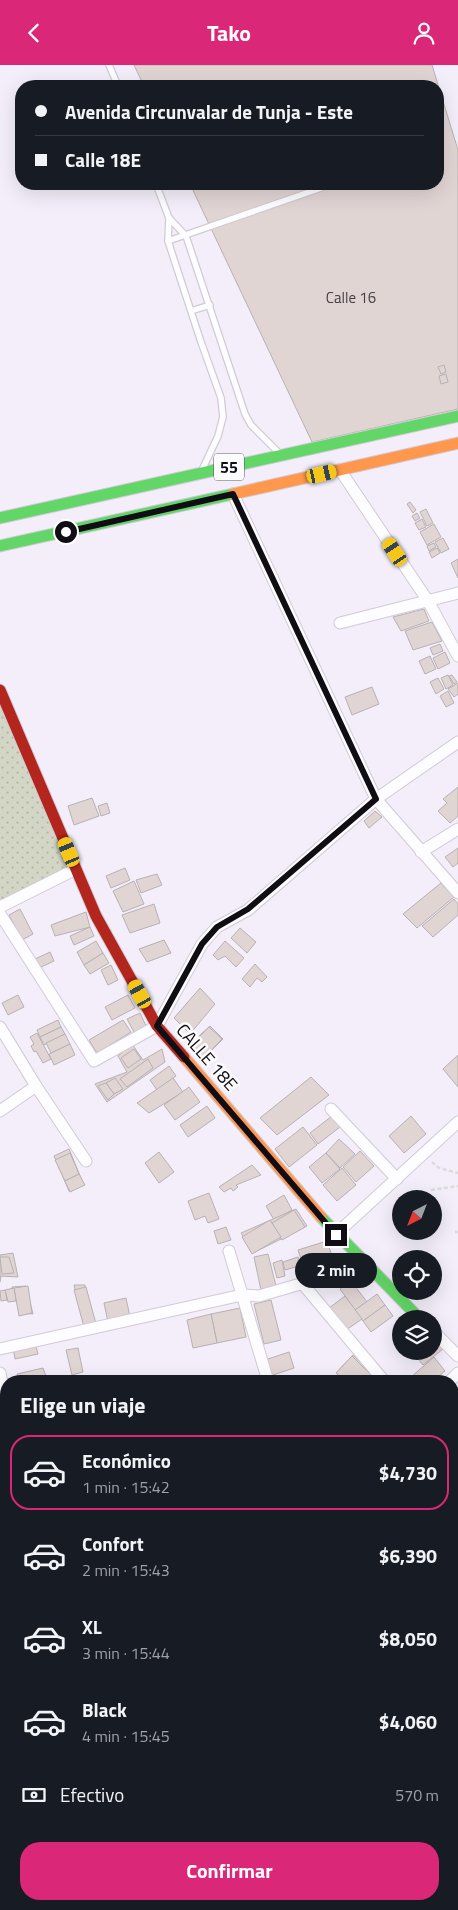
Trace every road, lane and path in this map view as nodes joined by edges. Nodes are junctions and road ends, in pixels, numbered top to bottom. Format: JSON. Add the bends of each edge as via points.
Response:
{"nodes":[{"id":1,"x":109,"y":65,"type":"edge"},
{"id":2,"x":115,"y":80,"type":"edge"},
{"id":3,"x":158,"y":190,"type":"edge"},
{"id":4,"x":315,"y":190,"type":"edge"},
{"id":5,"x":169,"y":218,"type":"junction"},
{"id":6,"x":186,"y":235,"type":"junction"},
{"id":7,"x":168,"y":241,"type":"junction"},
{"id":8,"x":210,"y":305,"type":"junction"},
{"id":9,"x":191,"y":311,"type":"junction"},
{"id":10,"x":458,"y":416,"type":"edge"},
{"id":11,"x":458,"y":443,"type":"edge"},
{"id":12,"x":281,"y":455,"type":"junction"},
{"id":13,"x":340,"y":470,"type":"junction"},
{"id":14,"x":201,"y":473,"type":"junction"},
{"id":15,"x":233,"y":494,"type":"junction"},
{"id":16,"x":0,"y":518,"type":"edge"},
{"id":17,"x":0,"y":546,"type":"edge"},
{"id":18,"x":458,"y":593,"type":"edge"},
{"id":19,"x":428,"y":601,"type":"junction"},
{"id":20,"x":340,"y":623,"type":"dead end"},
{"id":21,"x":458,"y":656,"type":"edge"},
{"id":22,"x":0,"y":690,"type":"edge"},
{"id":23,"x":458,"y":742,"type":"edge"},
{"id":24,"x":376,"y":799,"type":"junction"},
{"id":25,"x":458,"y":829,"type":"edge"},
{"id":26,"x":421,"y":852,"type":"junction"},
{"id":27,"x":76,"y":869,"type":"junction"},
{"id":28,"x":458,"y":893,"type":"edge"},
{"id":29,"x":0,"y":907,"type":"edge"},
{"id":30,"x":0,"y":914,"type":"edge"},
{"id":31,"x":157,"y":1026,"type":"junction"},
{"id":32,"x":0,"y":1027,"type":"edge"},
{"id":33,"x":36,"y":1086,"type":"junction"},
{"id":34,"x":331,"y":1109,"type":"dead end"},
{"id":35,"x":0,"y":1111,"type":"edge"},
{"id":36,"x":458,"y":1122,"type":"edge"},
{"id":37,"x":423,"y":1155,"type":"junction"},
{"id":38,"x":86,"y":1161,"type":"dead end"},
{"id":39,"x":458,"y":1173,"type":"edge"},
{"id":40,"x":397,"y":1179,"type":"junction"},
{"id":41,"x":458,"y":1187,"type":"edge"},
{"id":42,"x":431,"y":1190,"type":"dead end"},
{"id":43,"x":336,"y":1235,"type":"junction"},
{"id":44,"x":229,"y":1251,"type":"dead end"},
{"id":45,"x":366,"y":1265,"type":"junction"},
{"id":46,"x":302,"y":1283,"type":"junction"},
{"id":47,"x":242,"y":1295,"type":"junction"},
{"id":48,"x":411,"y":1310,"type":"edge"},
{"id":49,"x":442,"y":1340,"type":"edge"},
{"id":50,"x":0,"y":1349,"type":"edge"},
{"id":51,"x":458,"y":1356,"type":"edge"},
{"id":52,"x":266,"y":1375,"type":"edge"},
{"id":53,"x":378,"y":1375,"type":"edge"}],
"edges":[{"from":1,"to":2,"type":"lane"},
{"from":3,"to":5,"type":"lane"},
{"from":4,"to":6,"type":"lane"},
{"from":5,"to":6,"type":"lane"},
{"from":5,"to":7,"type":"lane"},
{"from":6,"to":7,"type":"lane"},
{"from":6,"to":8,"type":"lane"},
{"from":7,"to":9,"type":"lane"},
{"from":8,"to":9,"type":"lane"},
{"from":8,"to":12,"type":"lane","via":[[245,414],[251,425]]},
{"from":9,"to":14,"type":"lane","via":[[221,398],[223,417]]},
{"from":10,"to":12,"type":"main road","number":"55"},
{"from":11,"to":13,"type":"main road","number":"55"},
{"from":12,"to":14,"type":"main road","number":"55"},
{"from":13,"to":15,"type":"main road","number":"55"},
{"from":13,"to":19,"type":"street"},
{"from":14,"to":16,"type":"main road","number":"55"},
{"from":15,"to":17,"type":"main road","number":"55"},
{"from":15,"to":24,"type":"street"},
{"from":18,"to":19,"type":"street"},
{"from":19,"to":20,"type":"street"},
{"from":19,"to":21,"type":"street"},
{"from":22,"to":27,"type":"main road","name":"CALLE 18E"},
{"from":23,"to":24,"type":"street"},
{"from":24,"to":26,"type":"street"},
{"from":24,"to":31,"type":"street","via":[[248,909],[217,927],[202,944]]},
{"from":25,"to":26,"type":"street"},
{"from":26,"to":28,"type":"street"},
{"from":27,"to":29,"type":"street"},
{"from":27,"to":31,"type":"main road","name":"CALLE 18E","via":[[96,916]]},
{"from":30,"to":31,"type":"street","via":[[94,1061]]},
{"from":31,"to":43,"type":"main road","name":"CALLE 18E"},
{"from":32,"to":33,"type":"street"},
{"from":33,"to":35,"type":"street"},
{"from":33,"to":38,"type":"street"},
{"from":34,"to":40,"type":"street"},
{"from":36,"to":37,"type":"street"},
{"from":37,"to":39,"type":"path","via":[[439,1168]]},
{"from":37,"to":40,"type":"street"},
{"from":40,"to":43,"type":"street"},
{"from":41,"to":42,"type":"path"},
{"from":43,"to":45,"type":"main road","name":"CALLE 18E"},
{"from":44,"to":47,"type":"street"},
{"from":45,"to":46,"type":"street"},
{"from":45,"to":48,"type":"main road","name":"CALLE 18E"},
{"from":46,"to":47,"type":"street","via":[[260,1296]]},
{"from":46,"to":53,"type":"street"},
{"from":47,"to":50,"type":"street"},
{"from":47,"to":52,"type":"street"},
{"from":49,"to":51,"type":"street"}]}
